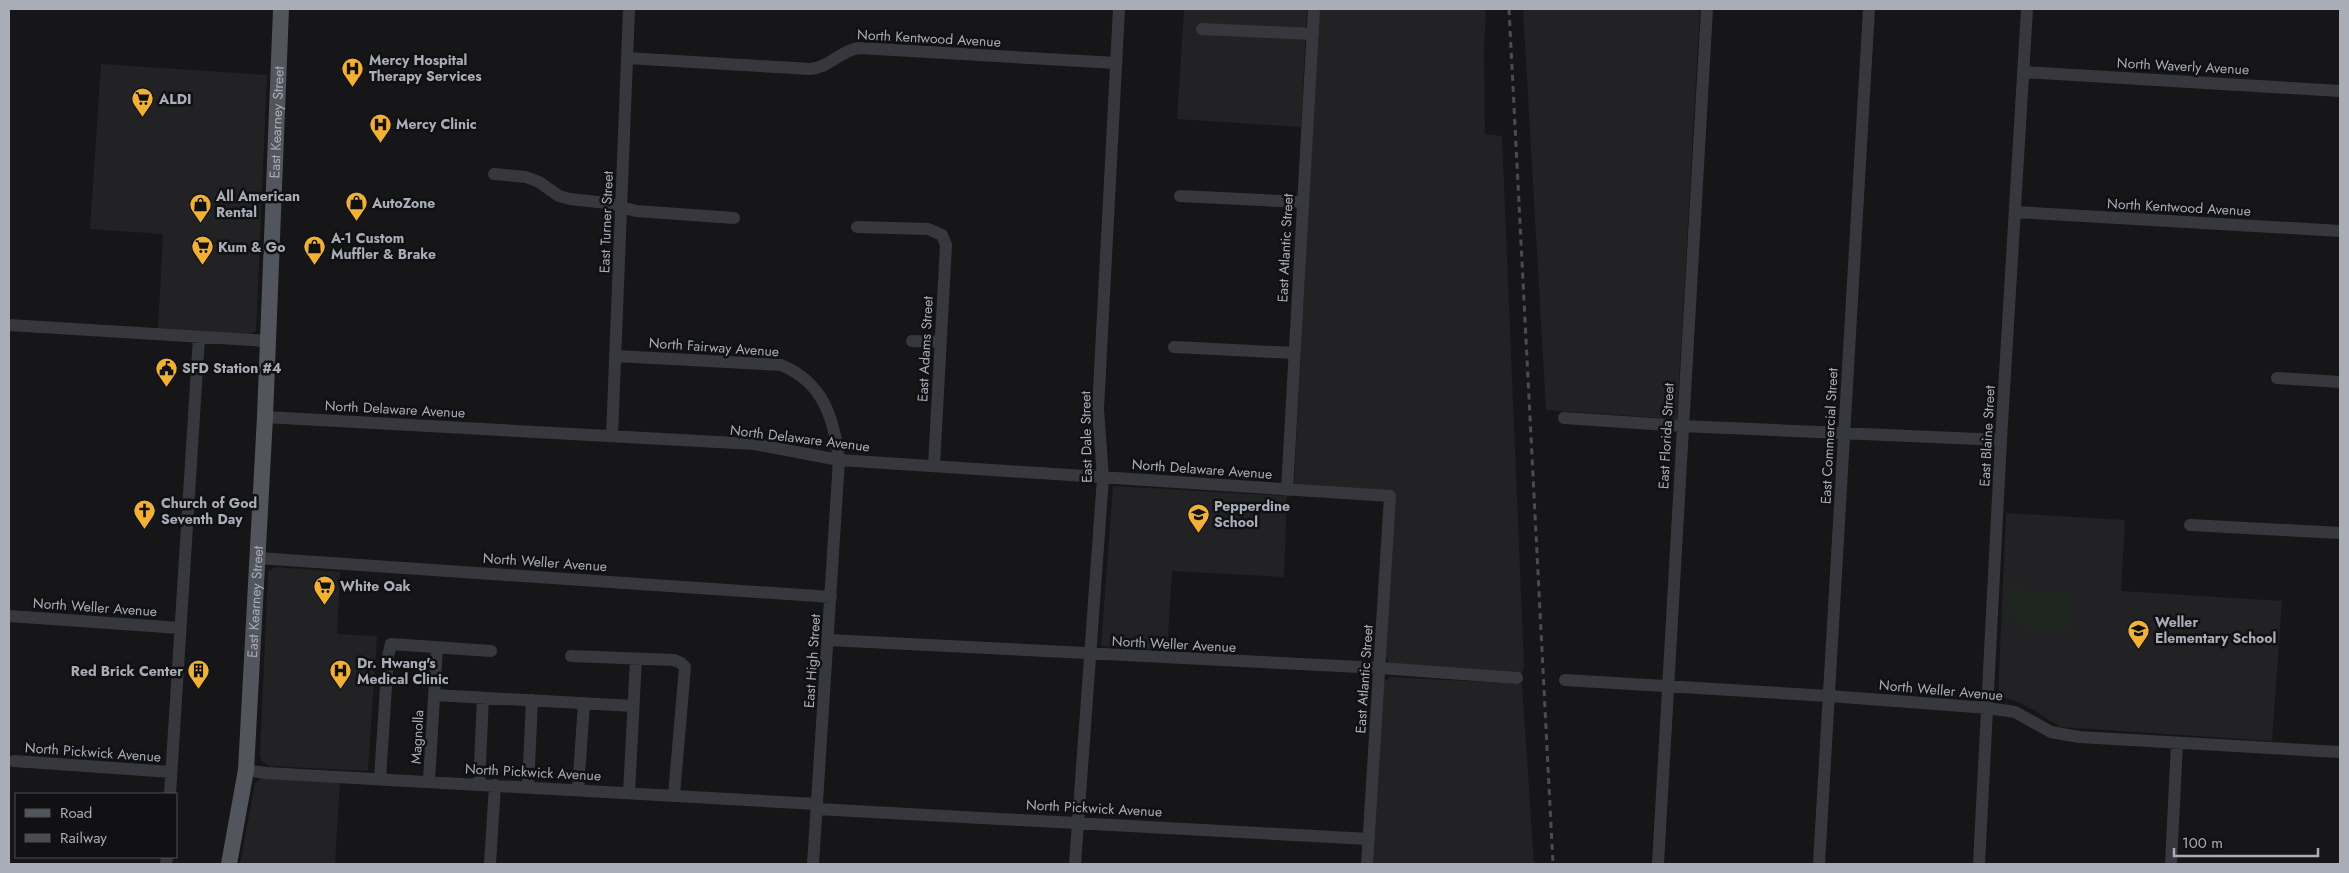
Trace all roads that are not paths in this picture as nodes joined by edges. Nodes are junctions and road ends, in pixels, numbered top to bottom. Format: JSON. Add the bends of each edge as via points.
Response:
{"nodes":[{"id":1,"x":281,"y":9,"type":"edge"},
{"id":2,"x":629,"y":9,"type":"edge"},
{"id":3,"x":1119,"y":9,"type":"edge"},
{"id":4,"x":1314,"y":9,"type":"edge"},
{"id":5,"x":1706,"y":9,"type":"edge"},
{"id":6,"x":1869,"y":9,"type":"edge"},
{"id":7,"x":2027,"y":9,"type":"edge"},
{"id":8,"x":1202,"y":29,"type":"dead end"},
{"id":9,"x":1313,"y":34,"type":"junction"},
{"id":10,"x":627,"y":58,"type":"junction"},
{"id":11,"x":1116,"y":63,"type":"junction"},
{"id":12,"x":2024,"y":72,"type":"junction"},
{"id":13,"x":2340,"y":91,"type":"edge"},
{"id":14,"x":494,"y":174,"type":"dead end"},
{"id":15,"x":1180,"y":196,"type":"dead end"},
{"id":16,"x":1302,"y":202,"type":"junction"},
{"id":17,"x":621,"y":208,"type":"junction"},
{"id":18,"x":2016,"y":212,"type":"junction"},
{"id":19,"x":734,"y":218,"type":"dead end"},
{"id":20,"x":858,"y":227,"type":"dead end"},
{"id":21,"x":2340,"y":231,"type":"edge"},
{"id":22,"x":9,"y":325,"type":"edge"},
{"id":23,"x":199,"y":336,"type":"junction"},
{"id":24,"x":268,"y":341,"type":"junction"},
{"id":25,"x":912,"y":341,"type":"dead end"},
{"id":26,"x":940,"y":342,"type":"junction"},
{"id":27,"x":1174,"y":347,"type":"dead end"},
{"id":28,"x":1294,"y":353,"type":"junction"},
{"id":29,"x":616,"y":356,"type":"junction"},
{"id":30,"x":2277,"y":378,"type":"dead end"},
{"id":31,"x":2340,"y":382,"type":"edge"},
{"id":32,"x":265,"y":417,"type":"junction"},
{"id":33,"x":1564,"y":418,"type":"dead end"},
{"id":34,"x":1682,"y":426,"type":"junction"},
{"id":35,"x":1844,"y":434,"type":"junction"},
{"id":36,"x":612,"y":436,"type":"junction"},
{"id":37,"x":2001,"y":440,"type":"junction"},
{"id":38,"x":839,"y":460,"type":"junction"},
{"id":39,"x":934,"y":466,"type":"junction"},
{"id":40,"x":1103,"y":478,"type":"junction"},
{"id":41,"x":1287,"y":490,"type":"junction"},
{"id":42,"x":1390,"y":496,"type":"joint"},
{"id":43,"x":2190,"y":525,"type":"dead end"},
{"id":44,"x":2340,"y":533,"type":"edge"},
{"id":45,"x":258,"y":558,"type":"junction"},
{"id":46,"x":831,"y":597,"type":"junction"},
{"id":47,"x":9,"y":616,"type":"edge"},
{"id":48,"x":180,"y":628,"type":"junction"},
{"id":49,"x":829,"y":640,"type":"junction"},
{"id":50,"x":437,"y":647,"type":"junction"},
{"id":51,"x":491,"y":651,"type":"dead end"},
{"id":52,"x":1091,"y":655,"type":"junction"},
{"id":53,"x":571,"y":656,"type":"dead end"},
{"id":54,"x":636,"y":659,"type":"junction"},
{"id":55,"x":1380,"y":668,"type":"junction"},
{"id":56,"x":1517,"y":678,"type":"dead end"},
{"id":57,"x":1565,"y":680,"type":"dead end"},
{"id":58,"x":1668,"y":687,"type":"junction"},
{"id":59,"x":434,"y":695,"type":"junction"},
{"id":60,"x":1829,"y":696,"type":"junction"},
{"id":61,"x":483,"y":698,"type":"junction"},
{"id":62,"x":532,"y":700,"type":"junction"},
{"id":63,"x":584,"y":703,"type":"junction"},
{"id":64,"x":633,"y":706,"type":"junction"},
{"id":65,"x":1988,"y":708,"type":"junction"},
{"id":66,"x":2177,"y":743,"type":"junction"},
{"id":67,"x":2340,"y":752,"type":"edge"},
{"id":68,"x":14,"y":761,"type":"dead end"},
{"id":69,"x":246,"y":770,"type":"junction"},
{"id":70,"x":171,"y":772,"type":"junction"},
{"id":71,"x":380,"y":779,"type":"junction"},
{"id":72,"x":429,"y":781,"type":"junction"},
{"id":73,"x":479,"y":784,"type":"junction"},
{"id":74,"x":495,"y":785,"type":"junction"},
{"id":75,"x":528,"y":787,"type":"junction"},
{"id":76,"x":578,"y":790,"type":"junction"},
{"id":77,"x":170,"y":793,"type":"edge"},
{"id":78,"x":629,"y":793,"type":"junction"},
{"id":79,"x":674,"y":795,"type":"junction"},
{"id":80,"x":817,"y":806,"type":"junction"},
{"id":81,"x":1078,"y":822,"type":"junction"},
{"id":82,"x":1369,"y":839,"type":"junction"},
{"id":83,"x":229,"y":864,"type":"edge"},
{"id":84,"x":490,"y":864,"type":"edge"},
{"id":85,"x":813,"y":864,"type":"edge"},
{"id":86,"x":1075,"y":864,"type":"edge"},
{"id":87,"x":1367,"y":864,"type":"edge"},
{"id":88,"x":1658,"y":864,"type":"edge"},
{"id":89,"x":1819,"y":864,"type":"edge"},
{"id":90,"x":1979,"y":864,"type":"edge"},
{"id":91,"x":2171,"y":864,"type":"edge"}],
"edges":[{"from":1,"to":24,"type":"main road","name":"East Kearney Street"},
{"from":2,"to":10,"type":"street","name":"East Turner Street"},
{"from":3,"to":11,"type":"street","name":"East Dale Street"},
{"from":4,"to":9,"type":"street","name":"East Atlantic Street"},
{"from":5,"to":34,"type":"street","name":"East Florida Street"},
{"from":6,"to":35,"type":"street","name":"East Commercial Street"},
{"from":7,"to":12,"type":"street","name":"East Blaine Street"},
{"from":8,"to":9,"type":"street"},
{"from":9,"to":16,"type":"street","name":"East Atlantic Street"},
{"from":10,"to":11,"type":"street","name":"North Kentwood Avenue","via":[[810,69],[824,66],[846,50],[859,48]]},
{"from":10,"to":17,"type":"street","name":"East Turner Street"},
{"from":11,"to":40,"type":"street","name":"East Dale Street","via":[[1098,409]]},
{"from":12,"to":13,"type":"street","name":"North Waverly Avenue"},
{"from":12,"to":18,"type":"street","name":"East Blaine Street"},
{"from":14,"to":17,"type":"street","via":[[519,175],[539,182],[564,198],[607,203]]},
{"from":15,"to":16,"type":"street"},
{"from":16,"to":28,"type":"street","name":"East Atlantic Street"},
{"from":17,"to":19,"type":"street"},
{"from":17,"to":29,"type":"street","name":"East Turner Street"},
{"from":18,"to":21,"type":"street","name":"North Kentwood Avenue"},
{"from":18,"to":37,"type":"street","name":"East Blaine Street"},
{"from":20,"to":26,"type":"street","name":"East Adams Street","via":[[947,231]]},
{"from":22,"to":23,"type":"street"},
{"from":23,"to":24,"type":"street"},
{"from":23,"to":48,"type":"street"},
{"from":24,"to":32,"type":"main road","name":"East Kearney Street"},
{"from":25,"to":26,"type":"street"},
{"from":26,"to":39,"type":"street","name":"East Adams Street"},
{"from":27,"to":28,"type":"street"},
{"from":28,"to":41,"type":"street","name":"East Atlantic Street"},
{"from":29,"to":36,"type":"street","name":"East Turner Street"},
{"from":29,"to":38,"type":"street","name":"North Fairway Avenue","via":[[754,362],[781,365],[798,372],[826,404],[836,435]]},
{"from":30,"to":31,"type":"street"},
{"from":32,"to":36,"type":"street","name":"North Delaware Avenue"},
{"from":32,"to":45,"type":"main road","name":"East Kearney Street"},
{"from":33,"to":34,"type":"street"},
{"from":34,"to":35,"type":"street"},
{"from":34,"to":58,"type":"street","name":"East Florida Street"},
{"from":35,"to":37,"type":"street"},
{"from":35,"to":60,"type":"street","name":"East Commercial Street"},
{"from":36,"to":38,"type":"street","name":"North Delaware Avenue","via":[[754,444]]},
{"from":37,"to":65,"type":"street","name":"East Blaine Street"},
{"from":38,"to":39,"type":"street","name":"North Delaware Avenue"},
{"from":38,"to":46,"type":"street","name":"East High Street"},
{"from":39,"to":40,"type":"street","name":"North Delaware Avenue"},
{"from":40,"to":41,"type":"street","name":"North Delaware Avenue"},
{"from":40,"to":52,"type":"street","name":"East Dale Street"},
{"from":41,"to":42,"type":"street","name":"North Delaware Avenue"},
{"from":42,"to":55,"type":"street","name":"East Atlantic Street"},
{"from":43,"to":44,"type":"street"},
{"from":45,"to":46,"type":"street","name":"North Weller Avenue"},
{"from":45,"to":69,"type":"main road","name":"East Kearney Street"},
{"from":46,"to":49,"type":"street","name":"East High Street"},
{"from":47,"to":48,"type":"street","name":"North Weller Avenue"},
{"from":48,"to":70,"type":"street"},
{"from":49,"to":52,"type":"street","name":"North Weller Avenue"},
{"from":49,"to":80,"type":"street","name":"East High Street"},
{"from":50,"to":51,"type":"street"},
{"from":50,"to":59,"type":"street","name":"Magnolla"},
{"from":50,"to":71,"type":"street","via":[[391,644],[389,648]]},
{"from":52,"to":55,"type":"street","name":"North Weller Avenue"},
{"from":52,"to":81,"type":"street","name":"East Dale Street"},
{"from":53,"to":54,"type":"street"},
{"from":54,"to":64,"type":"street"},
{"from":54,"to":79,"type":"street","via":[[674,660],[685,667]]},
{"from":55,"to":56,"type":"street","name":"North Weller Avenue"},
{"from":55,"to":82,"type":"street","name":"East Atlantic Street"},
{"from":57,"to":58,"type":"street","name":"North Weller Avenue"},
{"from":58,"to":60,"type":"street","name":"North Weller Avenue"},
{"from":58,"to":88,"type":"street","name":"East Florida Street"},
{"from":59,"to":61,"type":"street"},
{"from":59,"to":72,"type":"street","name":"Magnolla"},
{"from":60,"to":65,"type":"street","name":"North Weller Avenue"},
{"from":60,"to":89,"type":"street","name":"East Commercial Street"},
{"from":61,"to":62,"type":"street"},
{"from":61,"to":73,"type":"street"},
{"from":62,"to":63,"type":"street"},
{"from":62,"to":75,"type":"street"},
{"from":63,"to":64,"type":"street"},
{"from":63,"to":76,"type":"street"},
{"from":64,"to":78,"type":"street"},
{"from":65,"to":66,"type":"street","name":"North Weller Avenue","via":[[2015,712],[2051,732],[2079,737]]},
{"from":65,"to":90,"type":"street","name":"East Blaine Street"},
{"from":66,"to":67,"type":"street","name":"North Weller Avenue"},
{"from":66,"to":91,"type":"street"},
{"from":68,"to":70,"type":"street","name":"North Pickwick Avenue"},
{"from":69,"to":71,"type":"street","name":"North Pickwick Avenue"},
{"from":69,"to":83,"type":"main road","name":"East Kearney Street"},
{"from":70,"to":77,"type":"street"},
{"from":71,"to":72,"type":"street","name":"North Pickwick Avenue"},
{"from":72,"to":73,"type":"street","name":"North Pickwick Avenue"},
{"from":73,"to":74,"type":"street","name":"North Pickwick Avenue"},
{"from":74,"to":75,"type":"street","name":"North Pickwick Avenue"},
{"from":74,"to":84,"type":"street"},
{"from":75,"to":76,"type":"street","name":"North Pickwick Avenue"},
{"from":76,"to":78,"type":"street","name":"North Pickwick Avenue"},
{"from":78,"to":79,"type":"street","name":"North Pickwick Avenue"},
{"from":79,"to":80,"type":"street","name":"North Pickwick Avenue"},
{"from":80,"to":81,"type":"street","name":"North Pickwick Avenue"},
{"from":80,"to":85,"type":"street","name":"East High Street"},
{"from":81,"to":82,"type":"street","name":"North Pickwick Avenue"},
{"from":81,"to":86,"type":"street","name":"East Dale Street"},
{"from":82,"to":87,"type":"street","name":"East Atlantic Street"}]}
